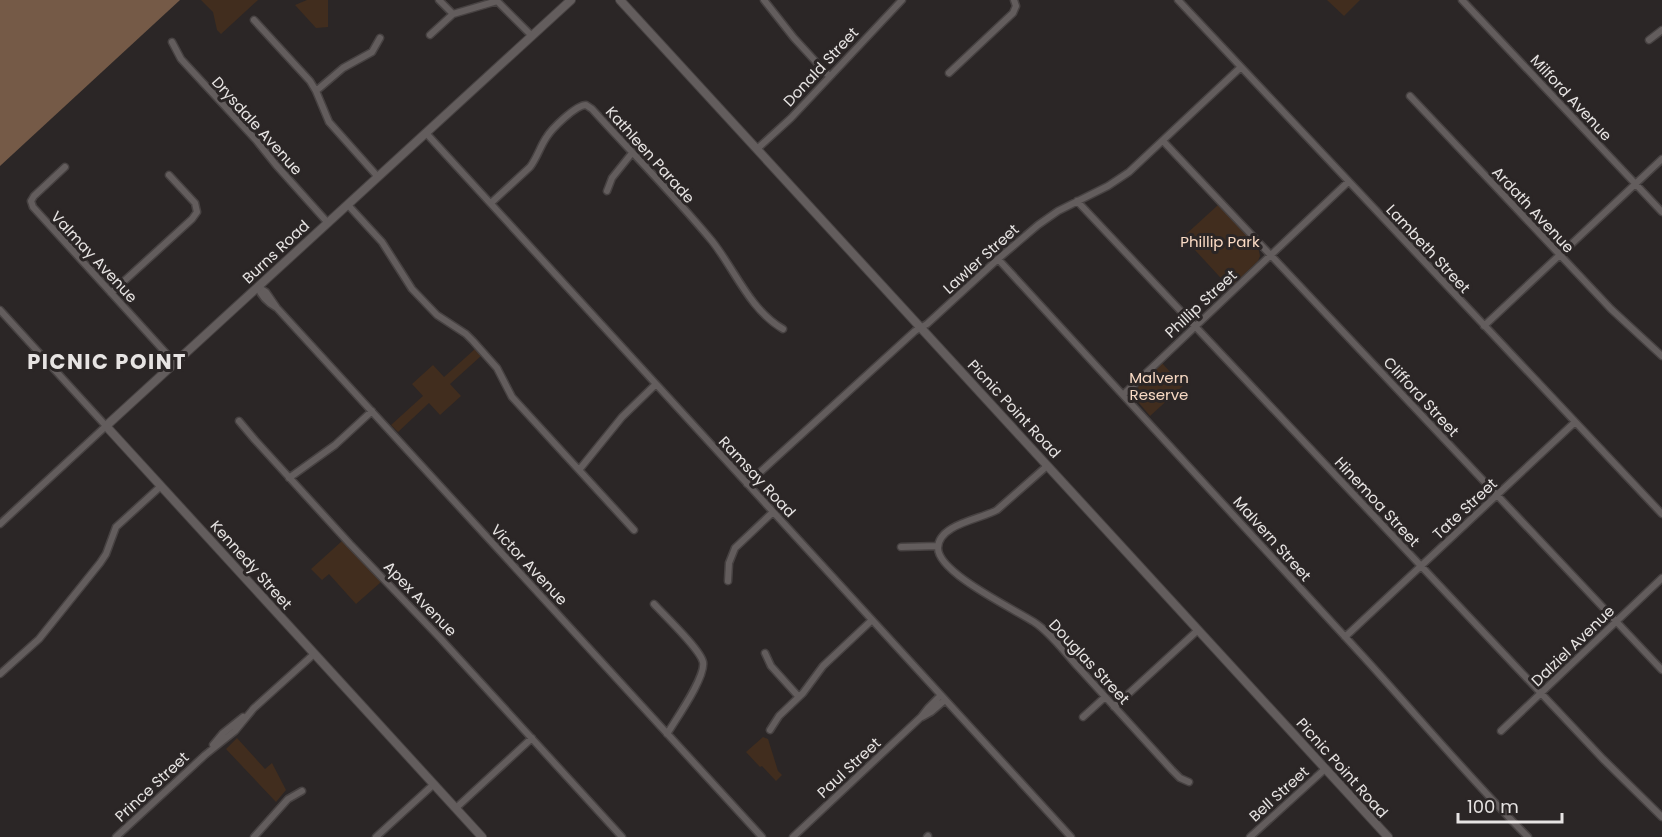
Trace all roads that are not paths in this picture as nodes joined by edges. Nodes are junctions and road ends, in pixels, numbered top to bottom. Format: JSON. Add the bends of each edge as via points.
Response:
{"nodes":[{"id":1,"x":439,"y":0,"type":"edge"},
{"id":2,"x":571,"y":0,"type":"edge"},
{"id":3,"x":620,"y":0,"type":"edge"},
{"id":4,"x":764,"y":0,"type":"edge"},
{"id":5,"x":902,"y":0,"type":"edge"},
{"id":6,"x":1014,"y":0,"type":"edge"},
{"id":7,"x":1178,"y":0,"type":"edge"},
{"id":8,"x":1462,"y":0,"type":"edge"},
{"id":9,"x":453,"y":14,"type":"junction"},
{"id":10,"x":254,"y":20,"type":"dead end"},
{"id":11,"x":1662,"y":30,"type":"edge"},
{"id":12,"x":430,"y":35,"type":"dead end"},
{"id":13,"x":532,"y":36,"type":"junction"},
{"id":14,"x":381,"y":38,"type":"dead end"},
{"id":15,"x":1649,"y":40,"type":"dead end"},
{"id":16,"x":172,"y":42,"type":"dead end"},
{"id":17,"x":1241,"y":67,"type":"junction"},
{"id":18,"x":949,"y":73,"type":"dead end"},
{"id":19,"x":829,"y":76,"type":"junction"},
{"id":20,"x":316,"y":91,"type":"junction"},
{"id":21,"x":1410,"y":96,"type":"dead end"},
{"id":22,"x":426,"y":133,"type":"junction"},
{"id":23,"x":1163,"y":141,"type":"junction"},
{"id":24,"x":757,"y":149,"type":"junction"},
{"id":25,"x":632,"y":153,"type":"junction"},
{"id":26,"x":1662,"y":159,"type":"edge"},
{"id":27,"x":65,"y":167,"type":"dead end"},
{"id":28,"x":169,"y":175,"type":"dead end"},
{"id":29,"x":378,"y":177,"type":"junction"},
{"id":30,"x":1348,"y":182,"type":"junction"},
{"id":31,"x":1635,"y":184,"type":"junction"},
{"id":32,"x":607,"y":191,"type":"dead end"},
{"id":33,"x":1077,"y":201,"type":"junction"},
{"id":34,"x":491,"y":203,"type":"junction"},
{"id":35,"x":348,"y":205,"type":"junction"},
{"id":36,"x":1662,"y":212,"type":"edge"},
{"id":37,"x":328,"y":223,"type":"junction"},
{"id":38,"x":1270,"y":255,"type":"junction"},
{"id":39,"x":1560,"y":255,"type":"junction"},
{"id":40,"x":998,"y":259,"type":"junction"},
{"id":41,"x":258,"y":287,"type":"junction"},
{"id":42,"x":111,"y":293,"type":"junction"},
{"id":43,"x":0,"y":310,"type":"edge"},
{"id":44,"x":1195,"y":326,"type":"junction"},
{"id":45,"x":1485,"y":326,"type":"junction"},
{"id":46,"x":921,"y":327,"type":"junction"},
{"id":47,"x":783,"y":329,"type":"dead end"},
{"id":48,"x":1662,"y":356,"type":"edge"},
{"id":49,"x":175,"y":363,"type":"junction"},
{"id":50,"x":656,"y":384,"type":"junction"},
{"id":51,"x":1124,"y":394,"type":"junction"},
{"id":52,"x":372,"y":411,"type":"junction"},
{"id":53,"x":239,"y":421,"type":"dead end"},
{"id":54,"x":1575,"y":422,"type":"junction"},
{"id":55,"x":106,"y":426,"type":"junction"},
{"id":56,"x":1047,"y":466,"type":"junction"},
{"id":57,"x":579,"y":470,"type":"junction"},
{"id":58,"x":289,"y":478,"type":"junction"},
{"id":59,"x":747,"y":484,"type":"junction"},
{"id":60,"x":161,"y":486,"type":"junction"},
{"id":61,"x":1497,"y":496,"type":"junction"},
{"id":62,"x":773,"y":512,"type":"junction"},
{"id":63,"x":1662,"y":514,"type":"edge"},
{"id":64,"x":0,"y":524,"type":"edge"},
{"id":65,"x":634,"y":530,"type":"dead end"},
{"id":66,"x":938,"y":546,"type":"junction"},
{"id":67,"x":902,"y":547,"type":"dead end"},
{"id":68,"x":1422,"y":566,"type":"junction"},
{"id":69,"x":1662,"y":578,"type":"edge"},
{"id":70,"x":728,"y":581,"type":"dead end"},
{"id":71,"x":654,"y":604,"type":"dead end"},
{"id":72,"x":872,"y":620,"type":"junction"},
{"id":73,"x":1616,"y":621,"type":"junction"},
{"id":74,"x":1198,"y":630,"type":"junction"},
{"id":75,"x":1345,"y":637,"type":"junction"},
{"id":76,"x":765,"y":653,"type":"dead end"},
{"id":77,"x":314,"y":654,"type":"junction"},
{"id":78,"x":1662,"y":670,"type":"edge"},
{"id":79,"x":0,"y":674,"type":"edge"},
{"id":80,"x":1541,"y":693,"type":"junction"},
{"id":81,"x":799,"y":697,"type":"junction"},
{"id":82,"x":943,"y":697,"type":"junction"},
{"id":83,"x":1105,"y":697,"type":"junction"},
{"id":84,"x":1114,"y":707,"type":"junction"},
{"id":85,"x":1083,"y":717,"type":"dead end"},
{"id":86,"x":770,"y":730,"type":"dead end"},
{"id":87,"x":1501,"y":731,"type":"dead end"},
{"id":88,"x":668,"y":734,"type":"junction"},
{"id":89,"x":532,"y":738,"type":"junction"},
{"id":90,"x":1325,"y":769,"type":"junction"},
{"id":91,"x":1189,"y":782,"type":"dead end"},
{"id":92,"x":434,"y":784,"type":"junction"},
{"id":93,"x":302,"y":791,"type":"dead end"},
{"id":94,"x":456,"y":808,"type":"junction"},
{"id":95,"x":1662,"y":817,"type":"edge"},
{"id":96,"x":116,"y":837,"type":"edge"},
{"id":97,"x":254,"y":837,"type":"edge"},
{"id":98,"x":376,"y":837,"type":"edge"},
{"id":99,"x":482,"y":837,"type":"edge"},
{"id":100,"x":622,"y":837,"type":"edge"},
{"id":101,"x":762,"y":837,"type":"edge"},
{"id":102,"x":791,"y":837,"type":"edge"},
{"id":103,"x":1071,"y":837,"type":"edge"},
{"id":104,"x":1250,"y":837,"type":"edge"},
{"id":105,"x":1388,"y":837,"type":"edge"},
{"id":106,"x":1528,"y":837,"type":"edge"}],
"edges":[{"from":1,"to":9,"type":"street"},
{"from":2,"to":13,"type":"street","name":"Burns Road"},
{"from":3,"to":24,"type":"street","name":"Picnic Point Road"},
{"from":4,"to":19,"type":"street"},
{"from":5,"to":19,"type":"street","name":"Donald Street"},
{"from":6,"to":18,"type":"street","via":[[1013,13]]},
{"from":7,"to":17,"type":"street","name":"Lambeth Street"},
{"from":8,"to":31,"type":"street","name":"Milford Avenue"},
{"from":9,"to":12,"type":"street"},
{"from":9,"to":13,"type":"street","via":[[497,1]]},
{"from":10,"to":20,"type":"street"},
{"from":11,"to":15,"type":"street"},
{"from":13,"to":22,"type":"street","name":"Burns Road"},
{"from":14,"to":20,"type":"street","via":[[372,52],[343,68]]},
{"from":16,"to":37,"type":"street","name":"Drysdale Avenue","via":[[181,59]]},
{"from":17,"to":23,"type":"street","name":"Lawler Street"},
{"from":17,"to":30,"type":"street","name":"Lambeth Street"},
{"from":19,"to":24,"type":"street","name":"Donald Street"},
{"from":20,"to":29,"type":"street","via":[[329,122]]},
{"from":21,"to":39,"type":"street","name":"Ardath Avenue"},
{"from":22,"to":29,"type":"street","name":"Burns Road"},
{"from":22,"to":34,"type":"street","name":"Ramsay Road"},
{"from":23,"to":33,"type":"street","name":"Lawler Street","via":[[1122,177]]},
{"from":23,"to":38,"type":"street","name":"Clifford Street"},
{"from":24,"to":46,"type":"street","name":"Picnic Point Road"},
{"from":25,"to":32,"type":"street"},
{"from":25,"to":34,"type":"street","name":"Kathleen Parade","via":[[589,107],[579,106],[550,133],[530,167]]},
{"from":25,"to":47,"type":"street","name":"Kathleen Parade","via":[[711,240],[761,310]]},
{"from":26,"to":31,"type":"street"},
{"from":27,"to":42,"type":"street","name":"Valmay Avenue","via":[[34,196],[31,204]]},
{"from":28,"to":42,"type":"street","via":[[195,203],[195,216]]},
{"from":29,"to":35,"type":"street","name":"Burns Road"},
{"from":30,"to":38,"type":"street","name":"Phillip Street"},
{"from":30,"to":45,"type":"street","name":"Lambeth Street"},
{"from":31,"to":36,"type":"street","name":"Milford Avenue"},
{"from":31,"to":39,"type":"street"},
{"from":33,"to":40,"type":"street","name":"Lawler Street","via":[[1046,219]]},
{"from":33,"to":44,"type":"street","name":"Hinemoa Street"},
{"from":34,"to":50,"type":"street","name":"Ramsay Road"},
{"from":35,"to":37,"type":"street","name":"Burns Road"},
{"from":35,"to":57,"type":"street","via":[[382,242],[412,289],[437,315],[473,341],[496,368],[512,397]]},
{"from":37,"to":41,"type":"street","name":"Burns Road"},
{"from":38,"to":44,"type":"street","name":"Phillip Street"},
{"from":38,"to":61,"type":"street","name":"Clifford Street"},
{"from":39,"to":45,"type":"street"},
{"from":39,"to":48,"type":"street","name":"Ardath Avenue","via":[[1620,319]]},
{"from":40,"to":46,"type":"street","name":"Lawler Street"},
{"from":40,"to":51,"type":"street","name":"Malvern Street"},
{"from":41,"to":49,"type":"street","name":"Burns Road"},
{"from":41,"to":52,"type":"street","name":"Victor Avenue"},
{"from":42,"to":49,"type":"street","name":"Valmay Avenue"},
{"from":43,"to":55,"type":"street","name":"Kennedy Street"},
{"from":44,"to":51,"type":"street","name":"Phillip Street"},
{"from":44,"to":68,"type":"street","name":"Hinemoa Street"},
{"from":45,"to":54,"type":"street","name":"Lambeth Street"},
{"from":46,"to":56,"type":"street","name":"Picnic Point Road"},
{"from":46,"to":59,"type":"street","name":"Lawler Street"},
{"from":49,"to":55,"type":"street","name":"Burns Road"},
{"from":50,"to":57,"type":"street","via":[[621,417]]},
{"from":50,"to":59,"type":"street","name":"Ramsay Road"},
{"from":51,"to":75,"type":"street","name":"Malvern Street"},
{"from":52,"to":58,"type":"street","via":[[329,450]]},
{"from":52,"to":88,"type":"street","name":"Victor Avenue"},
{"from":53,"to":58,"type":"street","name":"Apex Avenue"},
{"from":54,"to":61,"type":"street","name":"Tate Street"},
{"from":54,"to":63,"type":"street","name":"Lambeth Street"},
{"from":55,"to":60,"type":"street","name":"Kennedy Street"},
{"from":55,"to":64,"type":"street","name":"Burns Road"},
{"from":56,"to":66,"type":"street","via":[[1001,507],[958,525],[942,537]]},
{"from":56,"to":74,"type":"street","name":"Picnic Point Road"},
{"from":57,"to":65,"type":"street"},
{"from":58,"to":89,"type":"street","name":"Apex Avenue"},
{"from":59,"to":62,"type":"street","name":"Ramsay Road"},
{"from":60,"to":77,"type":"street","name":"Kennedy Street"},
{"from":60,"to":79,"type":"street","via":[[116,527],[103,559],[39,639]]},
{"from":61,"to":68,"type":"street","name":"Tate Street"},
{"from":61,"to":73,"type":"street","name":"Clifford Street"},
{"from":62,"to":70,"type":"street","via":[[735,548]]},
{"from":62,"to":72,"type":"street","name":"Ramsay Road"},
{"from":66,"to":67,"type":"street"},
{"from":66,"to":83,"type":"street","name":"Douglas Street","via":[[941,557],[965,582],[1041,627]]},
{"from":68,"to":75,"type":"street","name":"Tate Street"},
{"from":68,"to":80,"type":"street","name":"Hinemoa Street"},
{"from":69,"to":73,"type":"street","name":"Dalziel Avenue"},
{"from":71,"to":88,"type":"street","via":[[698,653],[704,669]]},
{"from":72,"to":81,"type":"street","via":[[823,666]]},
{"from":72,"to":82,"type":"street","name":"Ramsay Road"},
{"from":73,"to":78,"type":"street","name":"Clifford Street"},
{"from":73,"to":80,"type":"street","name":"Dalziel Avenue"},
{"from":74,"to":84,"type":"street"},
{"from":74,"to":90,"type":"street","name":"Picnic Point Road"},
{"from":75,"to":106,"type":"street","name":"Malvern Street"},
{"from":76,"to":81,"type":"street","via":[[774,670]]},
{"from":77,"to":92,"type":"street","name":"Kennedy Street"},
{"from":77,"to":96,"type":"street","name":"Prince Street","via":[[223,733],[205,755]]},
{"from":80,"to":87,"type":"street","name":"Dalziel Avenue"},
{"from":80,"to":95,"type":"street","name":"Hinemoa Street"},
{"from":81,"to":86,"type":"street"},
{"from":82,"to":102,"type":"street","name":"Paul Street"},
{"from":82,"to":103,"type":"street","name":"Ramsay Road"},
{"from":83,"to":84,"type":"street","name":"Douglas Street"},
{"from":83,"to":85,"type":"street"},
{"from":84,"to":91,"type":"street","name":"Douglas Street","via":[[1172,770]]},
{"from":88,"to":101,"type":"street","name":"Victor Avenue"},
{"from":89,"to":94,"type":"street"},
{"from":89,"to":100,"type":"street","name":"Apex Avenue"},
{"from":90,"to":104,"type":"street","name":"Bell Street"},
{"from":90,"to":105,"type":"street","name":"Picnic Point Road"},
{"from":92,"to":94,"type":"street","name":"Kennedy Street"},
{"from":92,"to":98,"type":"street"},
{"from":93,"to":97,"type":"street","via":[[288,799]]},
{"from":94,"to":99,"type":"street","name":"Kennedy Street"}]}
